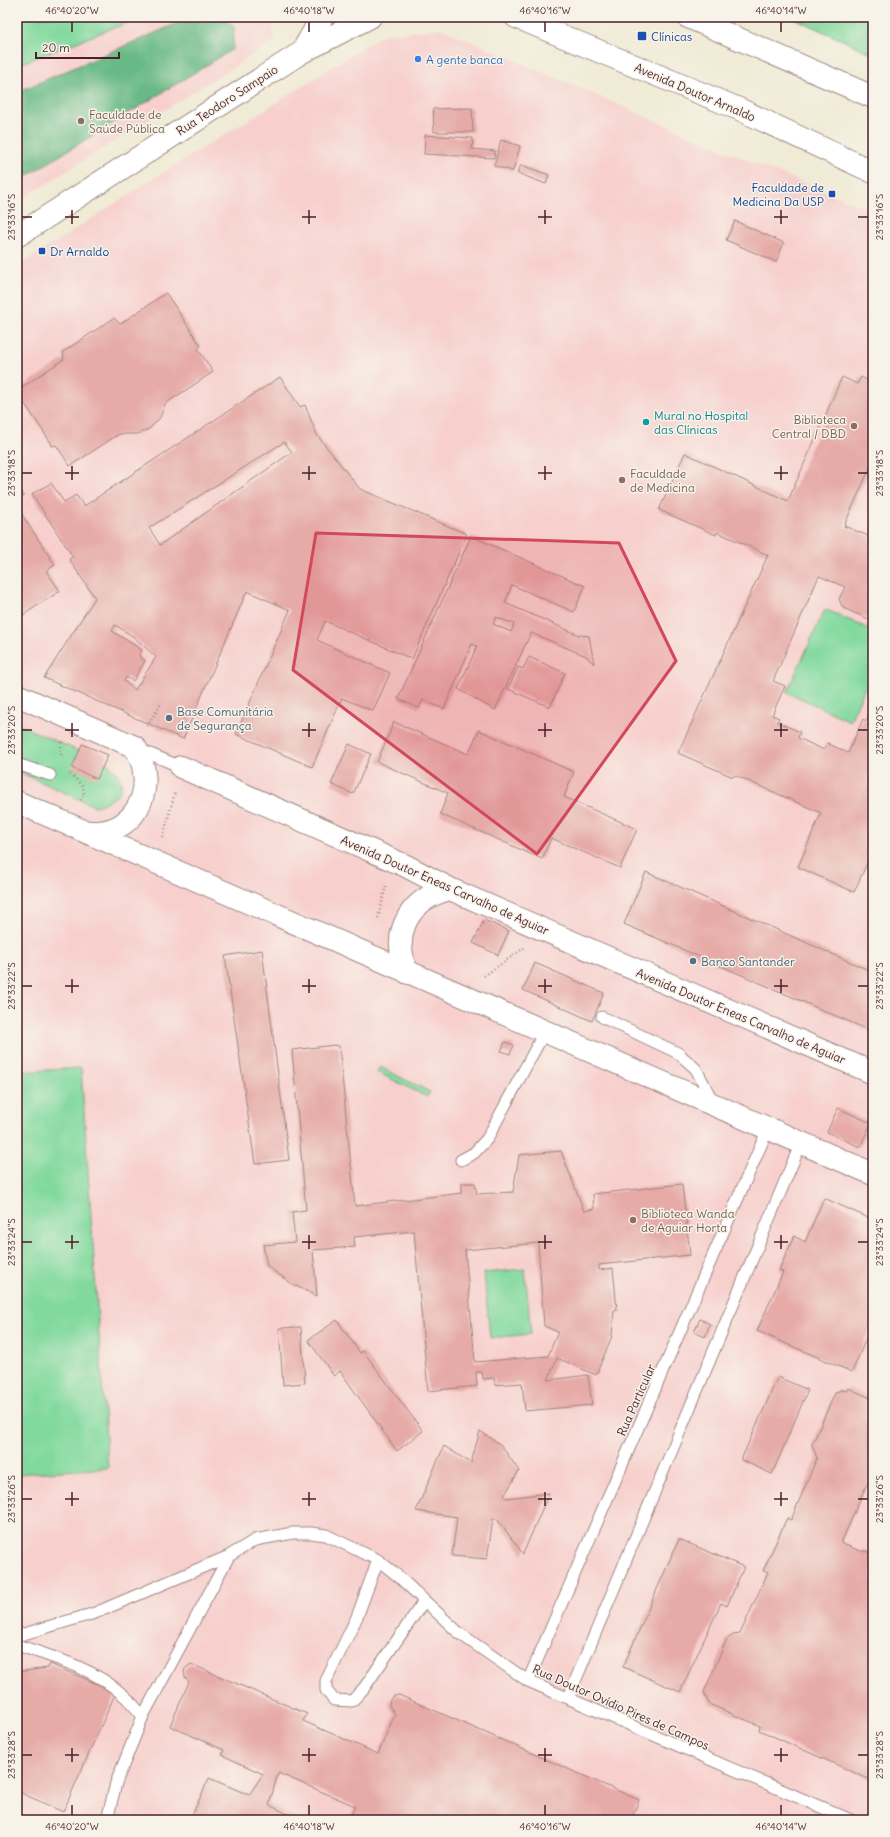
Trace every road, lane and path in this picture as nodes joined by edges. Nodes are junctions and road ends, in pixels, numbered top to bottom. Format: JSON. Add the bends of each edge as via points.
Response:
{"nodes":[{"id":1,"x":322,"y":17,"type":"edge"},
{"id":2,"x":370,"y":17,"type":"edge"},
{"id":3,"x":516,"y":17,"type":"edge"},
{"id":4,"x":688,"y":17,"type":"edge"},
{"id":5,"x":858,"y":17,"type":"edge"},
{"id":6,"x":873,"y":23,"type":"edge"},
{"id":7,"x":302,"y":52,"type":"junction"},
{"id":8,"x":873,"y":98,"type":"edge"},
{"id":9,"x":873,"y":172,"type":"edge"},
{"id":10,"x":17,"y":236,"type":"edge"},
{"id":11,"x":17,"y":695,"type":"edge"},
{"id":12,"x":135,"y":747,"type":"junction"},
{"id":13,"x":17,"y":764,"type":"edge"},
{"id":14,"x":181,"y":767,"type":"junction"},
{"id":15,"x":50,"y":775,"type":"dead end"},
{"id":16,"x":17,"y":802,"type":"edge"},
{"id":17,"x":79,"y":830,"type":"junction"},
{"id":18,"x":156,"y":863,"type":"junction"},
{"id":19,"x":450,"y":889,"type":"junction"},
{"id":20,"x":548,"y":932,"type":"junction"},
{"id":21,"x":408,"y":973,"type":"junction"},
{"id":22,"x":459,"y":994,"type":"junction"},
{"id":23,"x":602,"y":1017,"type":"dead end"},
{"id":24,"x":545,"y":1031,"type":"junction"},
{"id":25,"x":873,"y":1073,"type":"edge"},
{"id":26,"x":715,"y":1106,"type":"junction"},
{"id":27,"x":768,"y":1128,"type":"junction"},
{"id":28,"x":802,"y":1143,"type":"junction"},
{"id":29,"x":461,"y":1160,"type":"dead end"},
{"id":30,"x":873,"y":1174,"type":"edge"},
{"id":31,"x":229,"y":1556,"type":"junction"},
{"id":32,"x":378,"y":1560,"type":"junction"},
{"id":33,"x":424,"y":1600,"type":"junction"},
{"id":34,"x":17,"y":1636,"type":"edge"},
{"id":35,"x":17,"y":1644,"type":"edge"},
{"id":36,"x":528,"y":1681,"type":"junction"},
{"id":37,"x":568,"y":1698,"type":"junction"},
{"id":38,"x":143,"y":1716,"type":"junction"},
{"id":39,"x":107,"y":1820,"type":"edge"},
{"id":40,"x":851,"y":1820,"type":"edge"}],
"edges":[{"from":1,"to":7,"type":"street","name":"Rua Teodoro Sampaio"},
{"from":2,"to":7,"type":"street"},
{"from":3,"to":9,"type":"street","name":"Avenida Doutor Arnaldo","via":[[739,109]]},
{"from":4,"to":8,"type":"street"},
{"from":5,"to":6,"type":"path"},
{"from":7,"to":10,"type":"street","name":"Rua Teodoro Sampaio"},
{"from":11,"to":12,"type":"street","name":"Avenida Doutor Eneas Carvalho de Aguiar"},
{"from":12,"to":14,"type":"lane","name":"Avenida Doutor Eneas Carvalho de Aguiar"},
{"from":12,"to":17,"type":"street","via":[[144,765],[146,785],[134,813],[109,830]]},
{"from":13,"to":15,"type":"lane"},
{"from":14,"to":18,"type":"path"},
{"from":14,"to":19,"type":"street","name":"Avenida Doutor Eneas Carvalho de Aguiar","via":[[398,863]]},
{"from":16,"to":17,"type":"street"},
{"from":17,"to":18,"type":"street"},
{"from":18,"to":21,"type":"street"},
{"from":19,"to":20,"type":"street","name":"Avenida Doutor Eneas Carvalho de Aguiar"},
{"from":19,"to":21,"type":"street","via":[[431,895],[409,915],[404,925],[401,949]]},
{"from":20,"to":22,"type":"path"},
{"from":20,"to":25,"type":"street","name":"Avenida Doutor Eneas Carvalho de Aguiar"},
{"from":21,"to":22,"type":"street"},
{"from":22,"to":24,"type":"street"},
{"from":23,"to":26,"type":"lane","via":[[683,1056],[696,1068]]},
{"from":24,"to":26,"type":"street"},
{"from":24,"to":29,"type":"lane","via":[[487,1139]]},
{"from":26,"to":27,"type":"street"},
{"from":27,"to":28,"type":"street"},
{"from":27,"to":36,"type":"lane","name":"Rua Particular"},
{"from":28,"to":30,"type":"street"},
{"from":28,"to":37,"type":"lane"},
{"from":31,"to":32,"type":"lane","name":"Rua Doutor Ovídio Pires de Campos","via":[[255,1540],[293,1533],[311,1533],[326,1535]]},
{"from":31,"to":34,"type":"lane","name":"Rua Doutor Ovídio Pires de Campos","via":[[95,1613]]},
{"from":31,"to":38,"type":"lane"},
{"from":32,"to":33,"type":"lane","name":"Rua Doutor Ovídio Pires de Campos"},
{"from":32,"to":33,"type":"lane","via":[[357,1617],[326,1681],[326,1690],[334,1700],[352,1701],[364,1688]]},
{"from":33,"to":36,"type":"lane","name":"Rua Doutor Ovídio Pires de Campos","via":[[459,1633]]},
{"from":35,"to":38,"type":"lane","via":[[104,1680]]},
{"from":36,"to":37,"type":"lane","name":"Rua Doutor Ovídio Pires de Campos"},
{"from":37,"to":40,"type":"lane","name":"Rua Doutor Ovídio Pires de Campos"},
{"from":38,"to":39,"type":"lane","via":[[116,1783]]}]}
